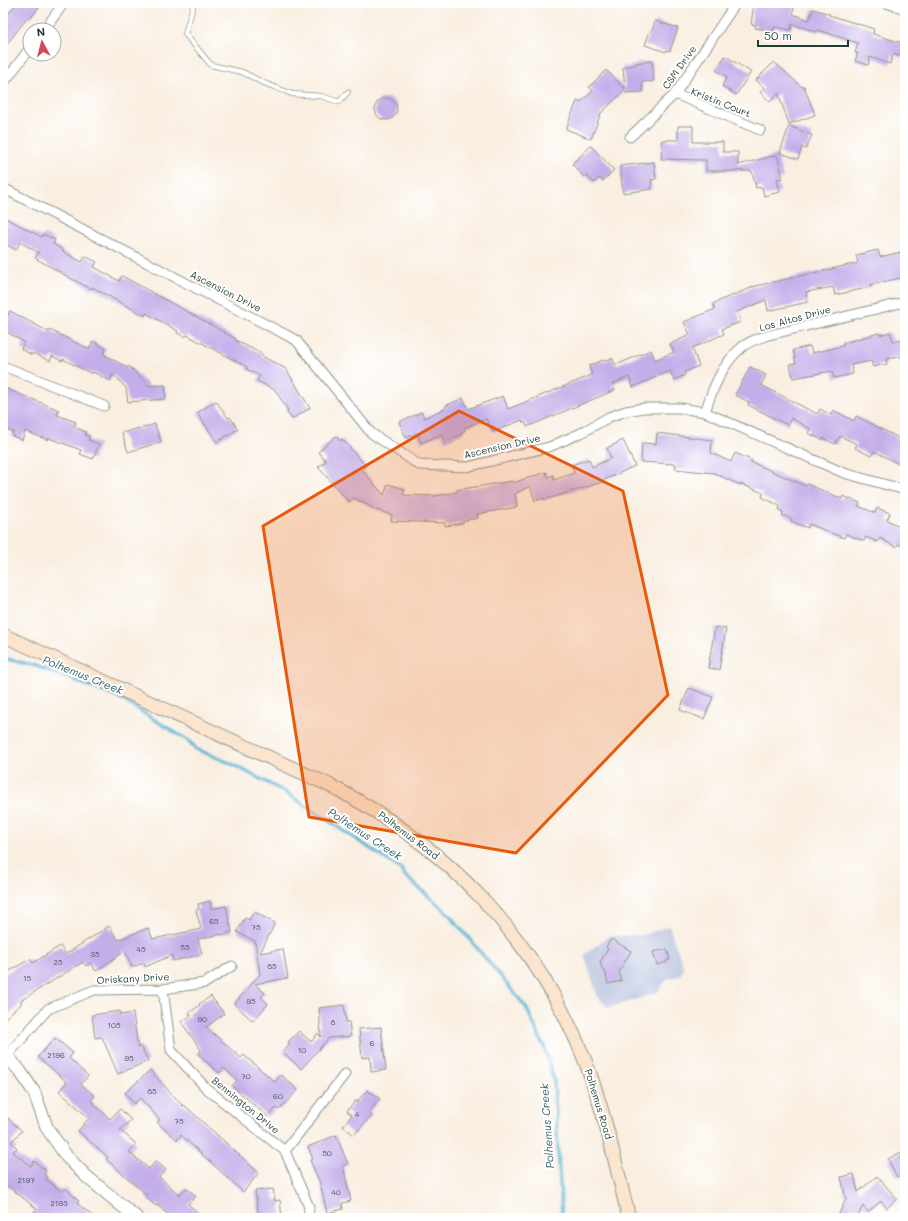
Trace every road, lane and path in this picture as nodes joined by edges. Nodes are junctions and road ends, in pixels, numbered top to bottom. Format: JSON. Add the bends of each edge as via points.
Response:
{"nodes":[{"id":1,"x":64,"y":3,"type":"edge"},
{"id":2,"x":194,"y":3,"type":"edge"},
{"id":3,"x":736,"y":3,"type":"edge"},
{"id":4,"x":886,"y":3,"type":"edge"},
{"id":5,"x":905,"y":9,"type":"edge"},
{"id":6,"x":50,"y":22,"type":"edge"},
{"id":7,"x":22,"y":59,"type":"edge"},
{"id":8,"x":3,"y":84,"type":"edge"},
{"id":9,"x":348,"y":92,"type":"dead end"},
{"id":10,"x":674,"y":94,"type":"junction"},
{"id":11,"x":760,"y":130,"type":"dead end"},
{"id":12,"x":630,"y":137,"type":"dead end"},
{"id":13,"x":3,"y":188,"type":"edge"},
{"id":14,"x":905,"y":302,"type":"edge"},
{"id":15,"x":3,"y":366,"type":"edge"},
{"id":16,"x":104,"y":406,"type":"dead end"},
{"id":17,"x":705,"y":412,"type":"junction"},
{"id":18,"x":905,"y":490,"type":"edge"},
{"id":19,"x":3,"y":635,"type":"edge"},
{"id":20,"x":232,"y":966,"type":"dead end"},
{"id":21,"x":163,"y":989,"type":"junction"},
{"id":22,"x":5,"y":1055,"type":"edge"},
{"id":23,"x":345,"y":1074,"type":"dead end"},
{"id":24,"x":285,"y":1151,"type":"junction"},
{"id":25,"x":137,"y":1218,"type":"edge"},
{"id":26,"x":308,"y":1218,"type":"edge"},
{"id":27,"x":629,"y":1218,"type":"edge"}],
"edges":[{"from":1,"to":6,"type":"street"},
{"from":2,"to":9,"type":"lane","via":[[185,34],[210,65],[242,72],[292,94],[321,96],[339,102]]},
{"from":3,"to":10,"type":"street","name":"CSM Drive"},
{"from":4,"to":5,"type":"street"},
{"from":7,"to":8,"type":"street"},
{"from":10,"to":11,"type":"street","name":"Kristin Court"},
{"from":10,"to":12,"type":"street","name":"CSM Drive"},
{"from":13,"to":17,"type":"street","name":"Ascension Drive","via":[[296,340],[371,433],[419,465],[467,467],[549,446],[626,411],[662,407]]},
{"from":14,"to":17,"type":"street","name":"Los Altos Drive","via":[[764,336],[743,346],[727,363],[711,393]]},
{"from":15,"to":16,"type":"street"},
{"from":17,"to":18,"type":"street","name":"Ascension Drive","via":[[844,473]]},
{"from":19,"to":27,"type":"main road","name":"Polhemus Road","via":[[354,797],[420,842],[460,876],[493,910],[522,946],[569,1024],[600,1107]]},
{"from":20,"to":21,"type":"street","name":"Oriskany Drive","via":[[205,983]]},
{"from":21,"to":22,"type":"street","name":"Oriskany Drive","via":[[94,990],[48,1009]]},
{"from":21,"to":24,"type":"street","name":"Bennington Drive","via":[[171,1050],[207,1089]]},
{"from":22,"to":25,"type":"street","via":[[34,1092],[47,1128],[67,1157]]},
{"from":23,"to":24,"type":"street"},
{"from":24,"to":26,"type":"street","name":"Bennington Drive","via":[[309,1207]]}]}
